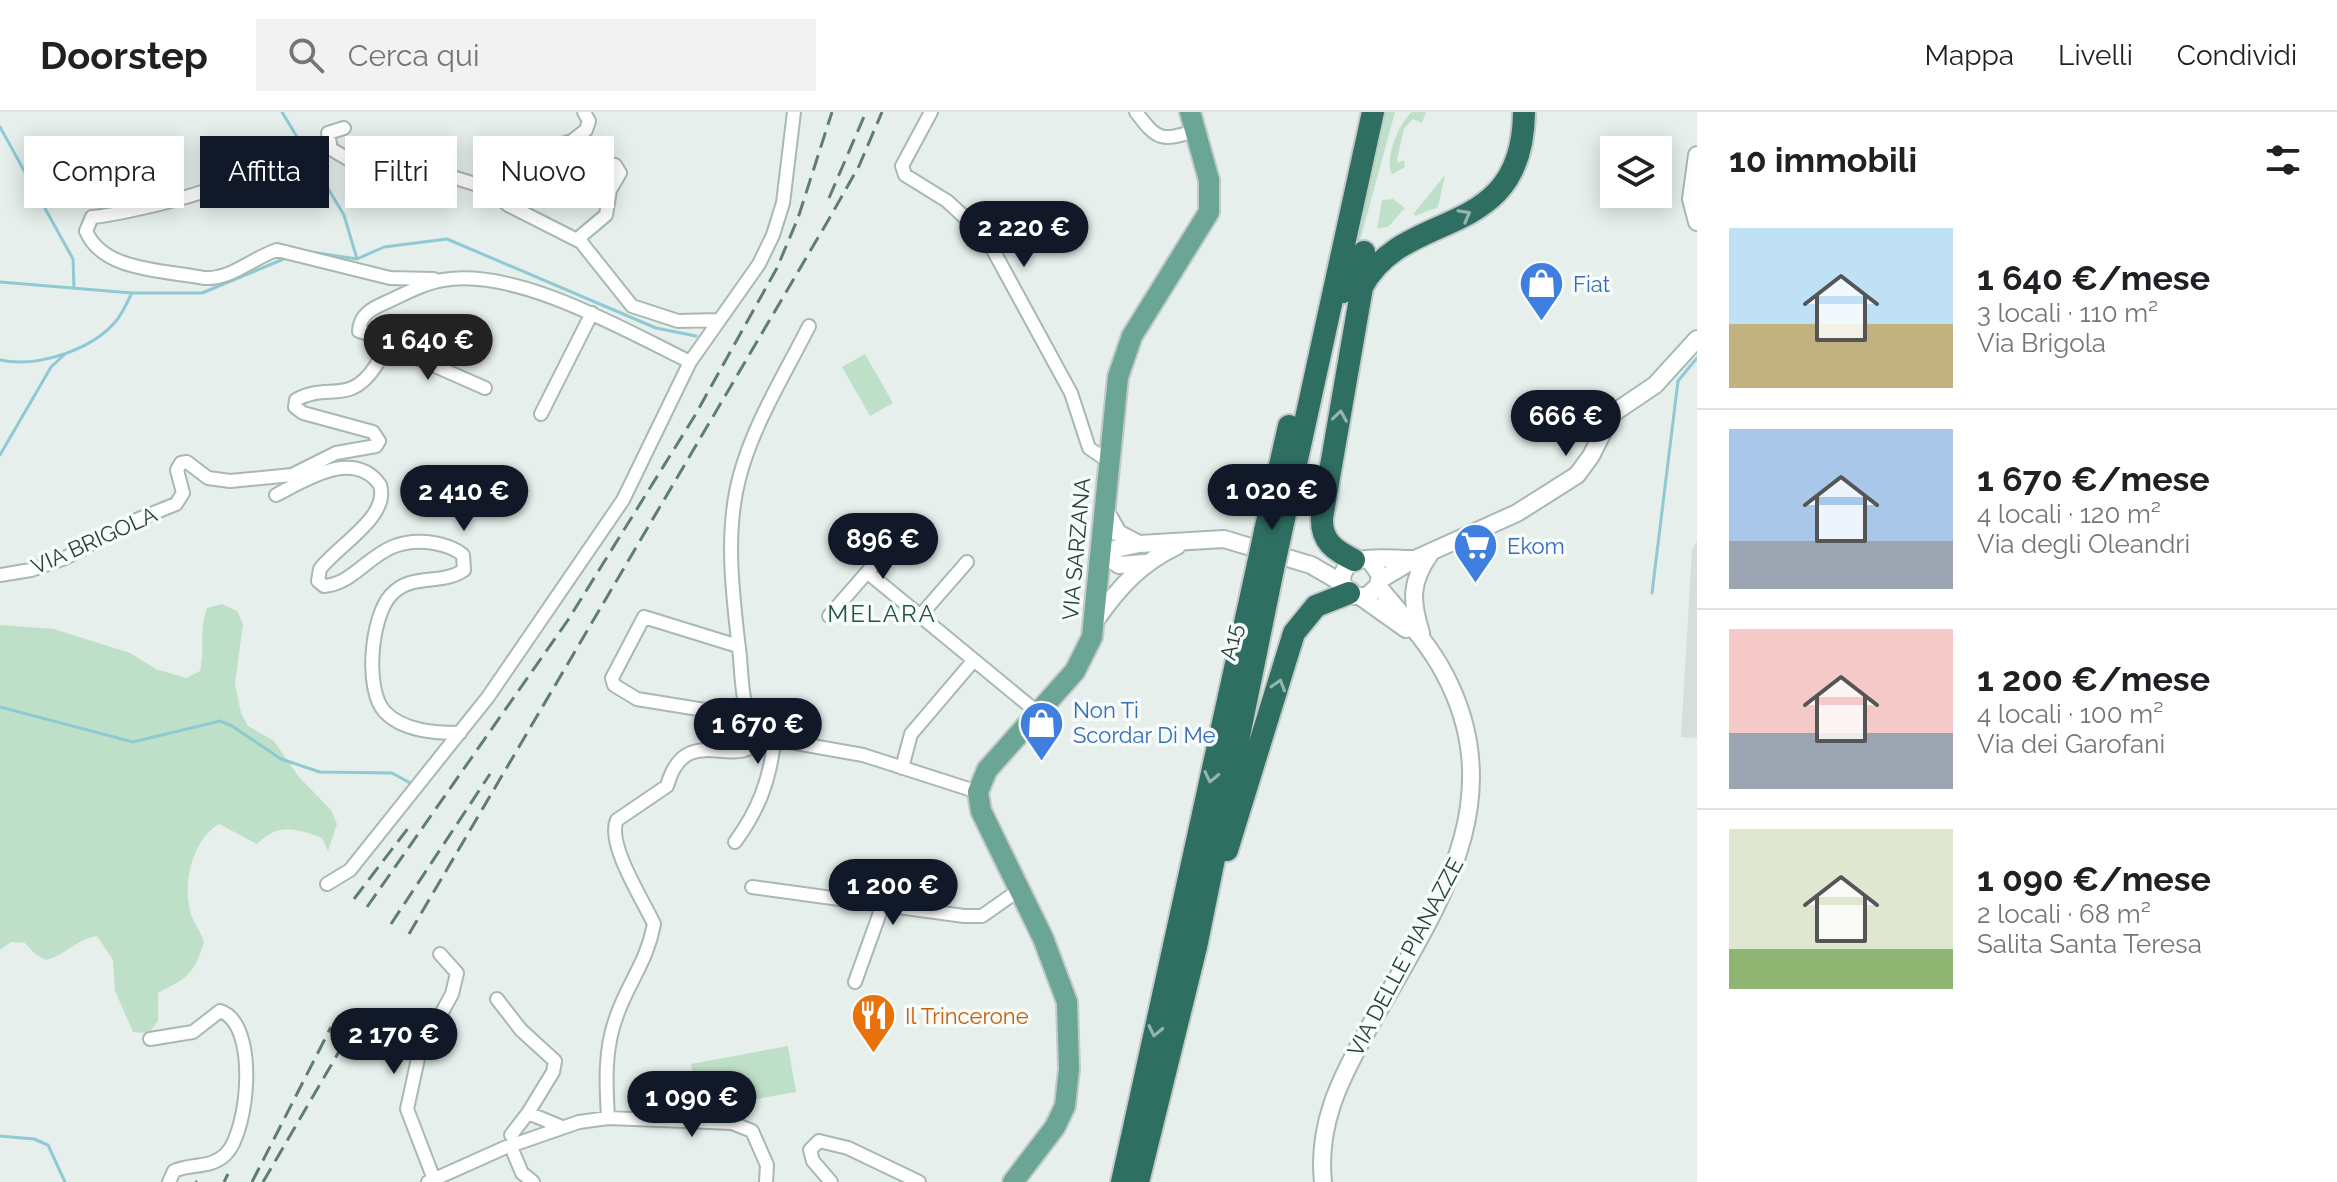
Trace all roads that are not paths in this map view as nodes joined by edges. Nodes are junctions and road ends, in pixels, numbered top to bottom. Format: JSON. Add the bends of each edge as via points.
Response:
{"nodes":[{"id":1,"x":584,"y":112,"type":"edge"},
{"id":2,"x":794,"y":112,"type":"edge"},
{"id":3,"x":931,"y":112,"type":"edge"},
{"id":4,"x":1136,"y":112,"type":"edge"},
{"id":5,"x":1358,"y":112,"type":"edge"},
{"id":6,"x":1373,"y":112,"type":"edge"},
{"id":7,"x":1524,"y":112,"type":"edge"},
{"id":8,"x":1193,"y":121,"type":"edge"},
{"id":9,"x":344,"y":128,"type":"dead end"},
{"id":10,"x":579,"y":136,"type":"edge"},
{"id":11,"x":1697,"y":155,"type":"edge"},
{"id":12,"x":614,"y":165,"type":"edge"},
{"id":13,"x":473,"y":183,"type":"edge"},
{"id":14,"x":614,"y":183,"type":"edge"},
{"id":15,"x":200,"y":192,"type":"edge"},
{"id":16,"x":514,"y":208,"type":"edge"},
{"id":17,"x":607,"y":208,"type":"edge"},
{"id":18,"x":1697,"y":222,"type":"edge"},
{"id":19,"x":581,"y":242,"type":"junction"},
{"id":20,"x":1364,"y":252,"type":"dead end"},
{"id":21,"x":445,"y":280,"type":"junction"},
{"id":22,"x":592,"y":313,"type":"junction"},
{"id":23,"x":719,"y":320,"type":"junction"},
{"id":24,"x":809,"y":326,"type":"dead end"},
{"id":25,"x":1697,"y":339,"type":"edge"},
{"id":26,"x":385,"y":344,"type":"junction"},
{"id":27,"x":690,"y":362,"type":"junction"},
{"id":28,"x":485,"y":388,"type":"dead end"},
{"id":29,"x":541,"y":414,"type":"dead end"},
{"id":30,"x":1306,"y":415,"type":"junction"},
{"id":31,"x":1108,"y":461,"type":"junction"},
{"id":32,"x":276,"y":495,"type":"dead end"},
{"id":33,"x":1104,"y":508,"type":"junction"},
{"id":34,"x":910,"y":523,"type":"dead end"},
{"id":35,"x":1273,"y":534,"type":"junction"},
{"id":36,"x":1190,"y":540,"type":"junction"},
{"id":37,"x":1139,"y":544,"type":"junction"},
{"id":38,"x":1101,"y":552,"type":"junction"},
{"id":39,"x":1432,"y":552,"type":"junction"},
{"id":40,"x":1415,"y":559,"type":"junction"},
{"id":41,"x":967,"y":562,"type":"dead end"},
{"id":42,"x":1146,"y":562,"type":"junction"},
{"id":43,"x":1356,"y":563,"type":"junction"},
{"id":44,"x":1311,"y":565,"type":"junction"},
{"id":45,"x":1266,"y":566,"type":"junction"},
{"id":46,"x":867,"y":572,"type":"junction"},
{"id":47,"x":0,"y":575,"type":"edge"},
{"id":48,"x":1379,"y":583,"type":"junction"},
{"id":49,"x":1351,"y":591,"type":"junction"},
{"id":50,"x":829,"y":616,"type":"dead end"},
{"id":51,"x":920,"y":616,"type":"junction"},
{"id":52,"x":1096,"y":620,"type":"junction"},
{"id":53,"x":1424,"y":642,"type":"junction"},
{"id":54,"x":738,"y":646,"type":"junction"},
{"id":55,"x":974,"y":660,"type":"junction"},
{"id":56,"x":1037,"y":712,"type":"junction"},
{"id":57,"x":748,"y":717,"type":"junction"},
{"id":58,"x":460,"y":733,"type":"junction"},
{"id":59,"x":761,"y":737,"type":"junction"},
{"id":60,"x":774,"y":741,"type":"junction"},
{"id":61,"x":902,"y":768,"type":"junction"},
{"id":62,"x":978,"y":792,"type":"junction"},
{"id":63,"x":735,"y":842,"type":"dead end"},
{"id":64,"x":327,"y":884,"type":"dead end"},
{"id":65,"x":752,"y":887,"type":"dead end"},
{"id":66,"x":1019,"y":890,"type":"junction"},
{"id":67,"x":882,"y":907,"type":"junction"},
{"id":68,"x":1196,"y":947,"type":"junction"},
{"id":69,"x":440,"y":954,"type":"dead end"},
{"id":70,"x":855,"y":982,"type":"dead end"},
{"id":71,"x":497,"y":999,"type":"dead end"},
{"id":72,"x":150,"y":1039,"type":"dead end"},
{"id":73,"x":528,"y":1113,"type":"junction"},
{"id":74,"x":608,"y":1118,"type":"junction"},
{"id":75,"x":562,"y":1127,"type":"junction"},
{"id":76,"x":511,"y":1135,"type":"dead end"},
{"id":77,"x":514,"y":1154,"type":"dead end"},
{"id":78,"x":432,"y":1181,"type":"edge"},
{"id":79,"x":169,"y":1182,"type":"edge"},
{"id":80,"x":533,"y":1182,"type":"edge"},
{"id":81,"x":766,"y":1182,"type":"edge"},
{"id":82,"x":831,"y":1182,"type":"edge"},
{"id":83,"x":919,"y":1182,"type":"edge"},
{"id":84,"x":1013,"y":1182,"type":"edge"},
{"id":85,"x":1122,"y":1182,"type":"edge"},
{"id":86,"x":1138,"y":1182,"type":"edge"},
{"id":87,"x":1323,"y":1182,"type":"edge"}],
"edges":[{"from":1,"to":10,"type":"street","via":[[589,121]]},
{"from":2,"to":23,"type":"street","via":[[783,203],[773,235]]},
{"from":3,"to":31,"type":"street","via":[[902,166],[905,175],[947,201],[986,237],[1071,393],[1089,448]]},
{"from":4,"to":8,"type":"street","via":[[1162,138],[1169,139]]},
{"from":5,"to":35,"type":"highway","name":"A15"},
{"from":6,"to":30,"type":"highway","name":"A15"},
{"from":43,"to":7,"type":"highway","one_way":true,"via":[[1334,550],[1321,531],[1362,287],[1389,253],[1478,207],[1505,185],[1520,153]]},
{"from":8,"to":31,"type":"main road","name":"VIA SARZANA","via":[[1209,180],[1209,212],[1124,356]]},
{"from":9,"to":13,"type":"street","via":[[328,133],[331,149],[401,190],[449,176]]},
{"from":11,"to":18,"type":"street","via":[[1691,199]]},
{"from":12,"to":14,"type":"street","via":[[620,173]]},
{"from":15,"to":21,"type":"street","via":[[92,217],[86,231],[111,259],[204,278],[219,279],[277,250],[390,278]]},
{"from":16,"to":19,"type":"street"},
{"from":17,"to":19,"type":"street"},
{"from":19,"to":23,"type":"street","via":[[632,306],[678,321]]},
{"from":20,"to":30,"type":"highway","via":[[1346,281],[1322,379]]},
{"from":21,"to":22,"type":"street","via":[[499,283]]},
{"from":21,"to":26,"type":"street","via":[[365,314],[359,331]]},
{"from":22,"to":27,"type":"street"},
{"from":22,"to":29,"type":"street"},
{"from":23,"to":27,"type":"street"},
{"from":24,"to":54,"type":"street","via":[[739,476],[732,532]]},
{"from":25,"to":39,"type":"street","name":"VIA DELLE PIANAZZE","via":[[1655,385],[1612,414],[1577,475],[1517,513]]},
{"from":26,"to":28,"type":"street"},
{"from":26,"to":47,"type":"street","name":"VIA BRIGOLA","via":[[377,363],[355,388],[299,398],[295,407],[373,432],[379,441],[372,449],[336,453],[292,475],[230,481],[208,478],[181,463],[177,470],[183,493],[176,504],[65,558]]},
{"from":27,"to":58,"type":"street","via":[[623,500]]},
{"from":30,"to":35,"type":"highway","name":"A15"},
{"from":31,"to":33,"type":"main road","name":"VIA SARZANA"},
{"from":32,"to":58,"type":"street","via":[[328,469],[359,469],[380,485],[378,510],[320,569],[318,581],[324,586],[339,583],[405,541],[446,546],[463,555],[464,570],[457,575],[417,579],[389,597],[377,618],[373,648],[376,695],[384,711],[433,733]]},
{"from":33,"to":37,"type":"street","via":[[1118,533]]},
{"from":33,"to":38,"type":"main road","name":"VIA SARZANA"},
{"from":34,"to":46,"type":"street"},
{"from":35,"to":45,"type":"highway","name":"A15","bridge":true},
{"from":36,"to":37,"type":"street","name":"VIA DELLE PIANAZZE"},
{"from":36,"to":42,"type":"street","name":"VIA DELLE PIANAZZE"},
{"from":36,"to":44,"type":"street","name":"VIA DELLE PIANAZZE","via":[[1233,541]]},
{"from":37,"to":38,"type":"street","name":"VIA DELLE PIANAZZE"},
{"from":38,"to":42,"type":"street","via":[[1119,565]]},
{"from":38,"to":52,"type":"main road","name":"VIA SARZANA"},
{"from":39,"to":40,"type":"street","name":"VIA DELLE PIANAZZE"},
{"from":39,"to":53,"type":"street","name":"VIA DELLE PIANAZZE","via":[[1412,585],[1412,606]]},
{"from":40,"to":43,"type":"street","name":"VIA DELLE PIANAZZE"},
{"from":40,"to":48,"type":"street","name":"VIA DELLE PIANAZZE"},
{"from":41,"to":51,"type":"street"},
{"from":42,"to":52,"type":"street","name":"VIA DELLE PIANAZZE"},
{"from":43,"to":44,"type":"street","name":"VIA DELLE PIANAZZE"},
{"from":43,"to":48,"type":"street","via":[[1378,569]]},
{"from":43,"to":49,"type":"street"},
{"from":44,"to":49,"type":"street","name":"VIA DELLE PIANAZZE"},
{"from":45,"to":68,"type":"highway","name":"A15"},
{"from":45,"to":85,"type":"highway","name":"A15","one_way":true},
{"from":46,"to":50,"type":"street"},
{"from":46,"to":51,"type":"street"},
{"from":48,"to":49,"type":"street","via":[[1372,594]]},
{"from":48,"to":53,"type":"street","name":"VIA DELLE PIANAZZE"},
{"from":49,"to":53,"type":"street","name":"VIA DELLE PIANAZZE"},
{"from":68,"to":49,"type":"highway","one_way":true,"via":[[1294,633],[1316,606]]},
{"from":51,"to":55,"type":"street"},
{"from":52,"to":56,"type":"main road","name":"VIA SARZANA","via":[[1081,661]]},
{"from":53,"to":87,"type":"street","name":"VIA DELLE PIANAZZE","via":[[1452,688],[1463,720],[1471,765],[1469,815],[1457,863],[1441,897],[1341,1078],[1323,1137]]},
{"from":54,"to":57,"type":"street"},
{"from":54,"to":57,"type":"street","via":[[644,617],[612,678],[614,685],[637,699]]},
{"from":55,"to":56,"type":"street"},
{"from":55,"to":61,"type":"street","via":[[911,734]]},
{"from":56,"to":62,"type":"main road","name":"VIA SARZANA","via":[[987,770]]},
{"from":57,"to":59,"type":"street"},
{"from":58,"to":64,"type":"street","via":[[350,870]]},
{"from":59,"to":60,"type":"street"},
{"from":59,"to":74,"type":"street","via":[[745,752],[691,752],[672,767],[667,786],[613,828],[654,924],[641,970],[608,1044]]},
{"from":60,"to":61,"type":"street","via":[[829,748]]},
{"from":60,"to":63,"type":"street","via":[[771,770],[754,816]]},
{"from":61,"to":62,"type":"street"},
{"from":62,"to":66,"type":"main road","via":[[981,811]]},
{"from":65,"to":67,"type":"street"},
{"from":66,"to":67,"type":"street","via":[[982,916]]},
{"from":66,"to":84,"type":"main road","via":[[1061,980],[1067,1002],[1069,1069],[1065,1106],[1055,1127]]},
{"from":67,"to":70,"type":"street"},
{"from":68,"to":86,"type":"highway","name":"A15"},
{"from":69,"to":78,"type":"street","via":[[457,973],[452,994],[419,1054],[407,1109]]},
{"from":71,"to":73,"type":"street","via":[[555,1061]]},
{"from":72,"to":79,"type":"street","via":[[193,1032],[220,1011],[234,1021],[245,1054],[243,1111],[229,1151],[195,1169],[174,1171]]},
{"from":73,"to":75,"type":"street"},
{"from":73,"to":76,"type":"street"},
{"from":74,"to":75,"type":"street"},
{"from":74,"to":81,"type":"street","via":[[732,1123],[752,1131],[767,1165]]},
{"from":75,"to":78,"type":"street"},
{"from":77,"to":80,"type":"street","via":[[522,1173]]},
{"from":82,"to":83,"type":"street","via":[[813,1161],[810,1150],[819,1141],[848,1148]]}]}
